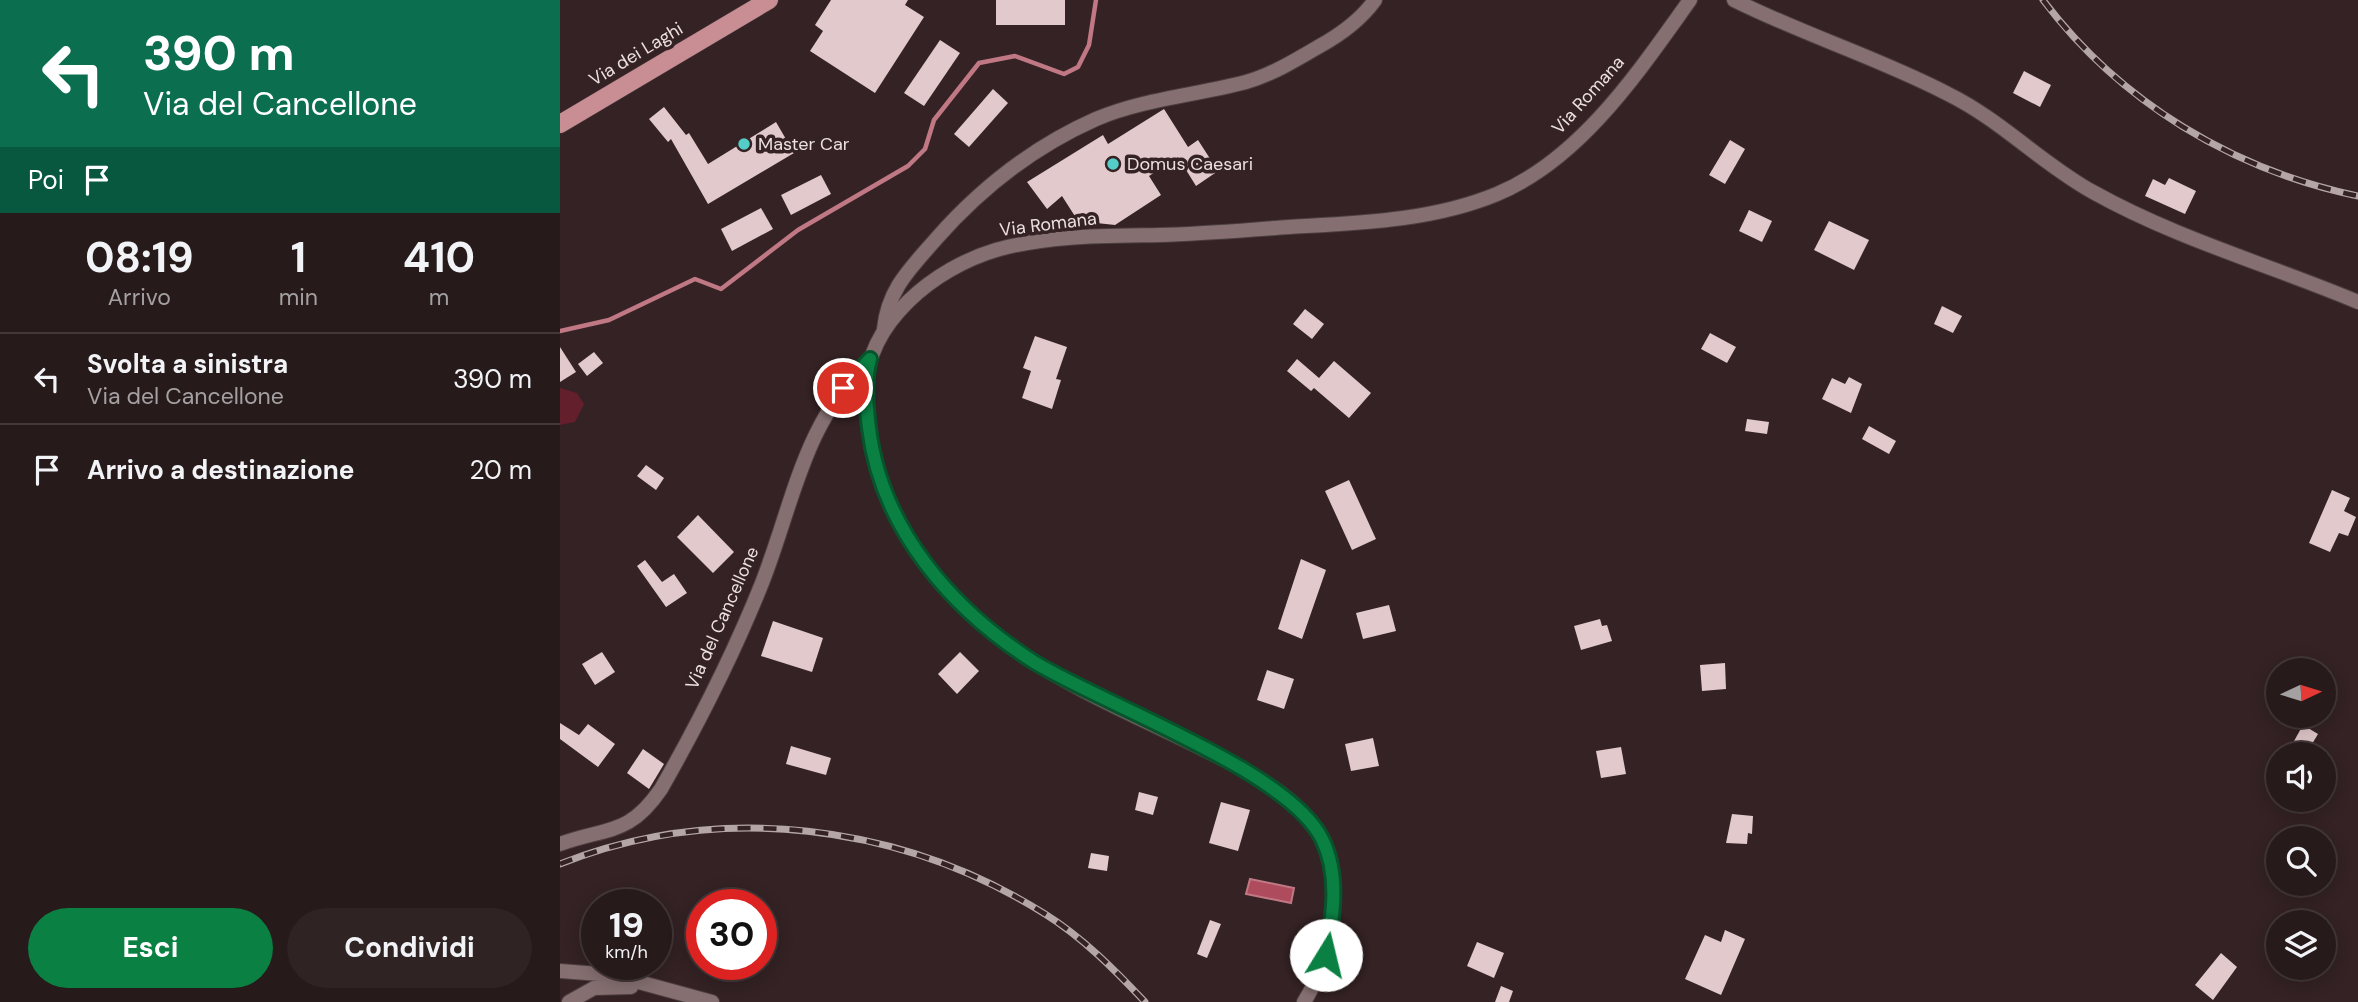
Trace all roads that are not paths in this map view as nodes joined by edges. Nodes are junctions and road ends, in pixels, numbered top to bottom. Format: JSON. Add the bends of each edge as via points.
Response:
{"nodes":[{"id":1,"x":769,"y":0,"type":"edge"},
{"id":2,"x":1374,"y":0,"type":"edge"},
{"id":3,"x":1690,"y":0,"type":"edge"},
{"id":4,"x":1734,"y":0,"type":"edge"},
{"id":5,"x":560,"y":124,"type":"edge"},
{"id":6,"x":2358,"y":302,"type":"edge"},
{"id":7,"x":883,"y":331,"type":"junction"},
{"id":8,"x":870,"y":359,"type":"junction"},
{"id":9,"x":560,"y":844,"type":"edge"},
{"id":10,"x":560,"y":971,"type":"edge"},
{"id":11,"x":667,"y":990,"type":"junction"},
{"id":12,"x":569,"y":1002,"type":"edge"},
{"id":13,"x":712,"y":1002,"type":"edge"},
{"id":14,"x":1304,"y":1002,"type":"edge"}],
"edges":[{"from":1,"to":5,"type":"main road","name":"Via dei Laghi"},
{"from":2,"to":7,"type":"street","via":[[1352,26],[1278,69],[1250,81],[1097,118],[1036,150],[971,203],[925,252],[890,298]]},
{"from":3,"to":7,"type":"street","name":"Via Romana","via":[[1621,91],[1582,133],[1536,173],[1492,196],[1392,220],[1076,237],[1012,246],[975,257],[946,273],[905,305]]},
{"from":4,"to":6,"type":"street","via":[[1957,98],[2074,181],[2133,213]]},
{"from":7,"to":8,"type":"street","name":"Via Romana"},
{"from":8,"to":9,"type":"street","name":"Via del Cancellone","via":[[843,388],[816,431],[754,601],[661,789],[627,824]]},
{"from":8,"to":14,"type":"street","name":"Via Romana","via":[[866,382],[872,454],[885,498],[914,548],[953,594],[1028,658],[1256,776],[1307,816],[1317,830],[1332,869],[1334,900],[1326,955]]},
{"from":10,"to":11,"type":"street","via":[[613,975]]},
{"from":11,"to":12,"type":"street","via":[[600,986]]},
{"from":11,"to":13,"type":"street"}]}
